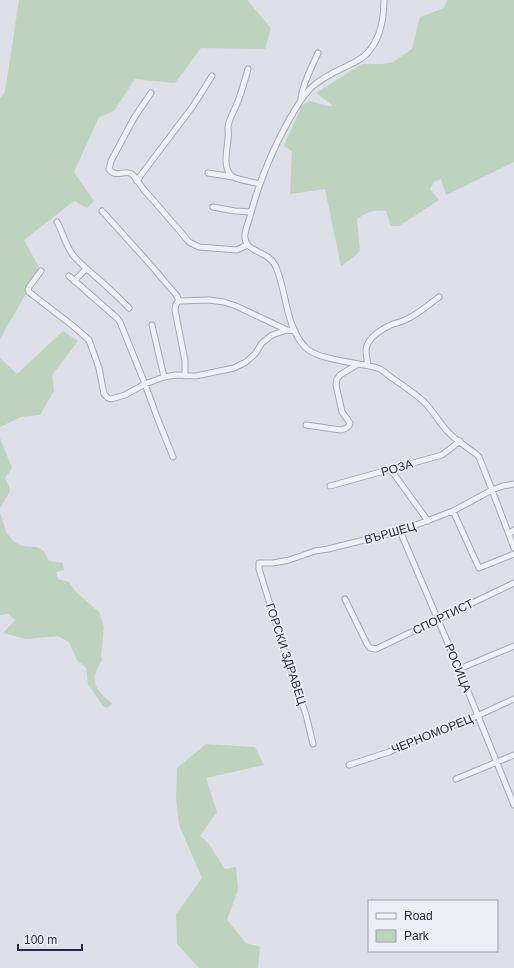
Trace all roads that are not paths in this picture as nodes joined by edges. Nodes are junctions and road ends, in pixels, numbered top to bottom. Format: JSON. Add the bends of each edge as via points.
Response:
{"nodes":[{"id":1,"x":384,"y":0,"type":"edge"},
{"id":2,"x":318,"y":53,"type":"dead end"},
{"id":3,"x":248,"y":69,"type":"dead end"},
{"id":4,"x":212,"y":76,"type":"dead end"},
{"id":5,"x":151,"y":93,"type":"dead end"},
{"id":6,"x":302,"y":99,"type":"junction"},
{"id":7,"x":208,"y":173,"type":"dead end"},
{"id":8,"x":233,"y":177,"type":"junction"},
{"id":9,"x":137,"y":181,"type":"junction"},
{"id":10,"x":260,"y":184,"type":"junction"},
{"id":11,"x":213,"y":207,"type":"dead end"},
{"id":12,"x":102,"y":211,"type":"dead end"},
{"id":13,"x":251,"y":212,"type":"junction"},
{"id":14,"x":57,"y":222,"type":"dead end"},
{"id":15,"x":248,"y":245,"type":"junction"},
{"id":16,"x":86,"y":268,"type":"junction"},
{"id":17,"x":41,"y":271,"type":"dead end"},
{"id":18,"x":68,"y":276,"type":"dead end"},
{"id":19,"x":74,"y":281,"type":"junction"},
{"id":20,"x":439,"y":297,"type":"dead end"},
{"id":21,"x":179,"y":300,"type":"junction"},
{"id":22,"x":129,"y":308,"type":"dead end"},
{"id":23,"x":152,"y":325,"type":"dead end"},
{"id":24,"x":286,"y":330,"type":"junction"},
{"id":25,"x":295,"y":331,"type":"junction"},
{"id":26,"x":358,"y":364,"type":"junction"},
{"id":27,"x":368,"y":365,"type":"junction"},
{"id":28,"x":184,"y":376,"type":"junction"},
{"id":29,"x":164,"y":377,"type":"junction"},
{"id":30,"x":145,"y":384,"type":"junction"},
{"id":31,"x":306,"y":425,"type":"dead end"},
{"id":32,"x":460,"y":441,"type":"junction"},
{"id":33,"x":173,"y":457,"type":"dead end"},
{"id":34,"x":391,"y":470,"type":"junction"},
{"id":35,"x":514,"y":484,"type":"edge"},
{"id":36,"x":330,"y":486,"type":"dead end"},
{"id":37,"x":492,"y":490,"type":"junction"},
{"id":38,"x":453,"y":512,"type":"junction"},
{"id":39,"x":428,"y":521,"type":"junction"},
{"id":40,"x":514,"y":530,"type":"edge"},
{"id":41,"x":400,"y":531,"type":"junction"},
{"id":42,"x":509,"y":534,"type":"junction"},
{"id":43,"x":514,"y":548,"type":"edge"},
{"id":44,"x":514,"y":554,"type":"edge"},
{"id":45,"x":259,"y":563,"type":"joint"},
{"id":46,"x":514,"y":583,"type":"edge"},
{"id":47,"x":345,"y":599,"type":"dead end"},
{"id":48,"x":438,"y":619,"type":"junction"},
{"id":49,"x":514,"y":646,"type":"edge"},
{"id":50,"x":459,"y":669,"type":"junction"},
{"id":51,"x":514,"y":699,"type":"edge"},
{"id":52,"x":477,"y":716,"type":"junction"},
{"id":53,"x":313,"y":744,"type":"dead end"},
{"id":54,"x":514,"y":756,"type":"edge"},
{"id":55,"x":497,"y":762,"type":"junction"},
{"id":56,"x":349,"y":765,"type":"dead end"},
{"id":57,"x":456,"y":779,"type":"dead end"},
{"id":58,"x":514,"y":805,"type":"edge"}],
"edges":[{"from":1,"to":6,"type":"street","via":[[384,14],[379,33],[369,53],[357,62],[323,78],[308,90]]},
{"from":2,"to":6,"type":"street","via":[[302,91]]},
{"from":3,"to":8,"type":"street","via":[[228,127],[226,165]]},
{"from":4,"to":9,"type":"street"},
{"from":5,"to":9,"type":"street","via":[[124,135],[109,169],[119,174],[130,173]]},
{"from":6,"to":10,"type":"street","via":[[271,155]]},
{"from":7,"to":8,"type":"street"},
{"from":8,"to":10,"type":"street"},
{"from":9,"to":15,"type":"street","via":[[189,242],[196,246],[238,250]]},
{"from":10,"to":13,"type":"street"},
{"from":11,"to":13,"type":"street"},
{"from":12,"to":21,"type":"street","via":[[150,263]]},
{"from":13,"to":15,"type":"street","via":[[245,237]]},
{"from":14,"to":16,"type":"street","via":[[72,254]]},
{"from":15,"to":25,"type":"street","via":[[272,260],[283,286],[287,311]]},
{"from":16,"to":19,"type":"street"},
{"from":16,"to":22,"type":"street"},
{"from":17,"to":30,"type":"street","via":[[29,287],[29,292],[89,340],[99,368],[104,394],[111,399]]},
{"from":18,"to":19,"type":"street"},
{"from":19,"to":30,"type":"street","via":[[120,322]]},
{"from":20,"to":27,"type":"street","via":[[405,321],[392,325],[373,338],[366,349]]},
{"from":21,"to":24,"type":"street","via":[[224,302]]},
{"from":21,"to":28,"type":"street","via":[[175,310],[185,361]]},
{"from":23,"to":29,"type":"street"},
{"from":24,"to":25,"type":"street"},
{"from":24,"to":28,"type":"street","via":[[272,335],[246,362],[234,368]]},
{"from":25,"to":26,"type":"street","via":[[306,348],[316,354]]},
{"from":26,"to":27,"type":"street"},
{"from":26,"to":31,"type":"street","via":[[340,375],[336,385],[342,412],[350,423],[349,426],[341,430]]},
{"from":27,"to":32,"type":"street","via":[[379,369],[419,398],[448,432]]},
{"from":28,"to":29,"type":"street"},
{"from":29,"to":30,"type":"street"},
{"from":30,"to":33,"type":"street"},
{"from":32,"to":34,"type":"street","name":"РОЗА","via":[[442,455]]},
{"from":32,"to":37,"type":"street","via":[[476,454]]},
{"from":34,"to":36,"type":"street","name":"РОЗА"},
{"from":34,"to":39,"type":"street"},
{"from":35,"to":37,"type":"street","name":"ВЪРШЕЦ"},
{"from":37,"to":38,"type":"street","name":"ВЪРШЕЦ"},
{"from":37,"to":42,"type":"street"},
{"from":38,"to":39,"type":"street","name":"ВЪРШЕЦ"},
{"from":38,"to":44,"type":"street","via":[[478,568]]},
{"from":39,"to":41,"type":"street","name":"ВЪРШЕЦ"},
{"from":40,"to":42,"type":"street"},
{"from":41,"to":45,"type":"street","name":"ВЪРШЕЦ","via":[[315,551],[289,560]]},
{"from":41,"to":48,"type":"street","name":"РОСИЦА"},
{"from":42,"to":43,"type":"street"},
{"from":45,"to":53,"type":"street","name":"ГОРСКИ ЗДРАВЕЦ"},
{"from":46,"to":48,"type":"street","name":"СПОРТИСТ"},
{"from":47,"to":48,"type":"street","name":"СПОРТИСТ","via":[[367,644],[376,649]]},
{"from":48,"to":50,"type":"street","name":"РОСИЦА"},
{"from":49,"to":50,"type":"street"},
{"from":50,"to":52,"type":"street","name":"РОСИЦА"},
{"from":51,"to":52,"type":"street","name":"ЧЕРНОМОРЕЦ"},
{"from":52,"to":55,"type":"street","name":"РОСИЦА"},
{"from":52,"to":56,"type":"street","name":"ЧЕРНОМОРЕЦ","via":[[389,752]]},
{"from":54,"to":55,"type":"street"},
{"from":55,"to":57,"type":"street"},
{"from":55,"to":58,"type":"street","name":"РОСИЦА"}]}
